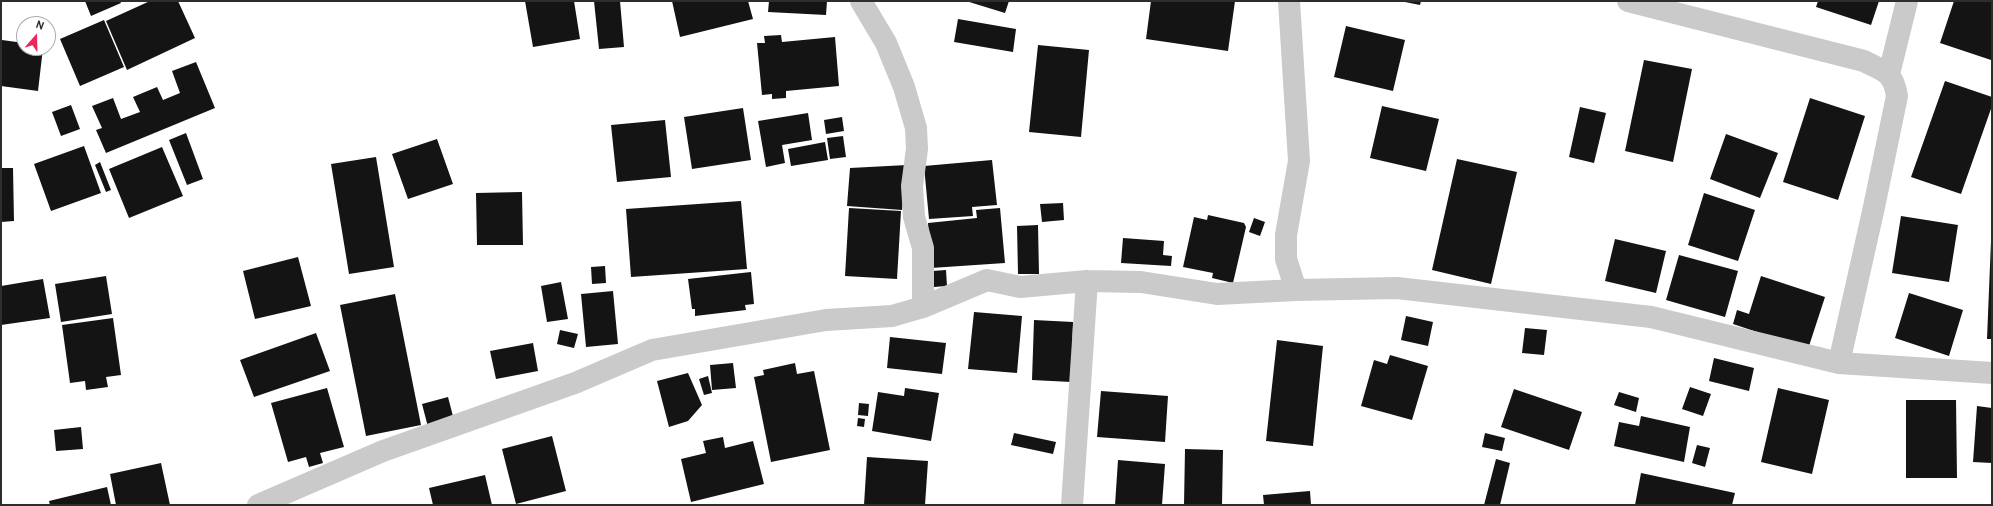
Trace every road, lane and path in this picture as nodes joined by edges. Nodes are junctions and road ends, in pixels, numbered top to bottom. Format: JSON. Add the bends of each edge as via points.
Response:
{"nodes":[{"id":1,"x":861,"y":1,"type":"edge"},
{"id":2,"x":1289,"y":1,"type":"edge"},
{"id":3,"x":1628,"y":1,"type":"edge"},
{"id":4,"x":1907,"y":1,"type":"edge"},
{"id":5,"x":1889,"y":74,"type":"junction"},
{"id":6,"x":1087,"y":281,"type":"junction"},
{"id":7,"x":1296,"y":290,"type":"junction"},
{"id":8,"x":923,"y":307,"type":"junction"},
{"id":9,"x":1839,"y":363,"type":"junction"},
{"id":10,"x":1992,"y":373,"type":"edge"},
{"id":11,"x":258,"y":505,"type":"edge"},
{"id":12,"x":1072,"y":505,"type":"edge"}],
"edges":[{"from":1,"to":8,"type":"street","via":[[886,43],[904,87],[916,128],[918,149],[912,186],[914,217],[923,248]]},
{"from":2,"to":7,"type":"street","via":[[1299,161],[1286,235],[1286,259]]},
{"from":3,"to":5,"type":"street","via":[[1864,61]]},
{"from":4,"to":5,"type":"street"},
{"from":5,"to":9,"type":"street","via":[[1895,82],[1897,96]]},
{"from":6,"to":7,"type":"street","via":[[1141,282],[1217,294]]},
{"from":6,"to":8,"type":"street","via":[[1020,287],[987,280]]},
{"from":6,"to":12,"type":"street"},
{"from":7,"to":9,"type":"street","via":[[1397,288],[1651,317]]},
{"from":8,"to":11,"type":"street","via":[[892,316],[826,320],[652,350],[575,383],[383,451]]},
{"from":9,"to":10,"type":"street"}]}
